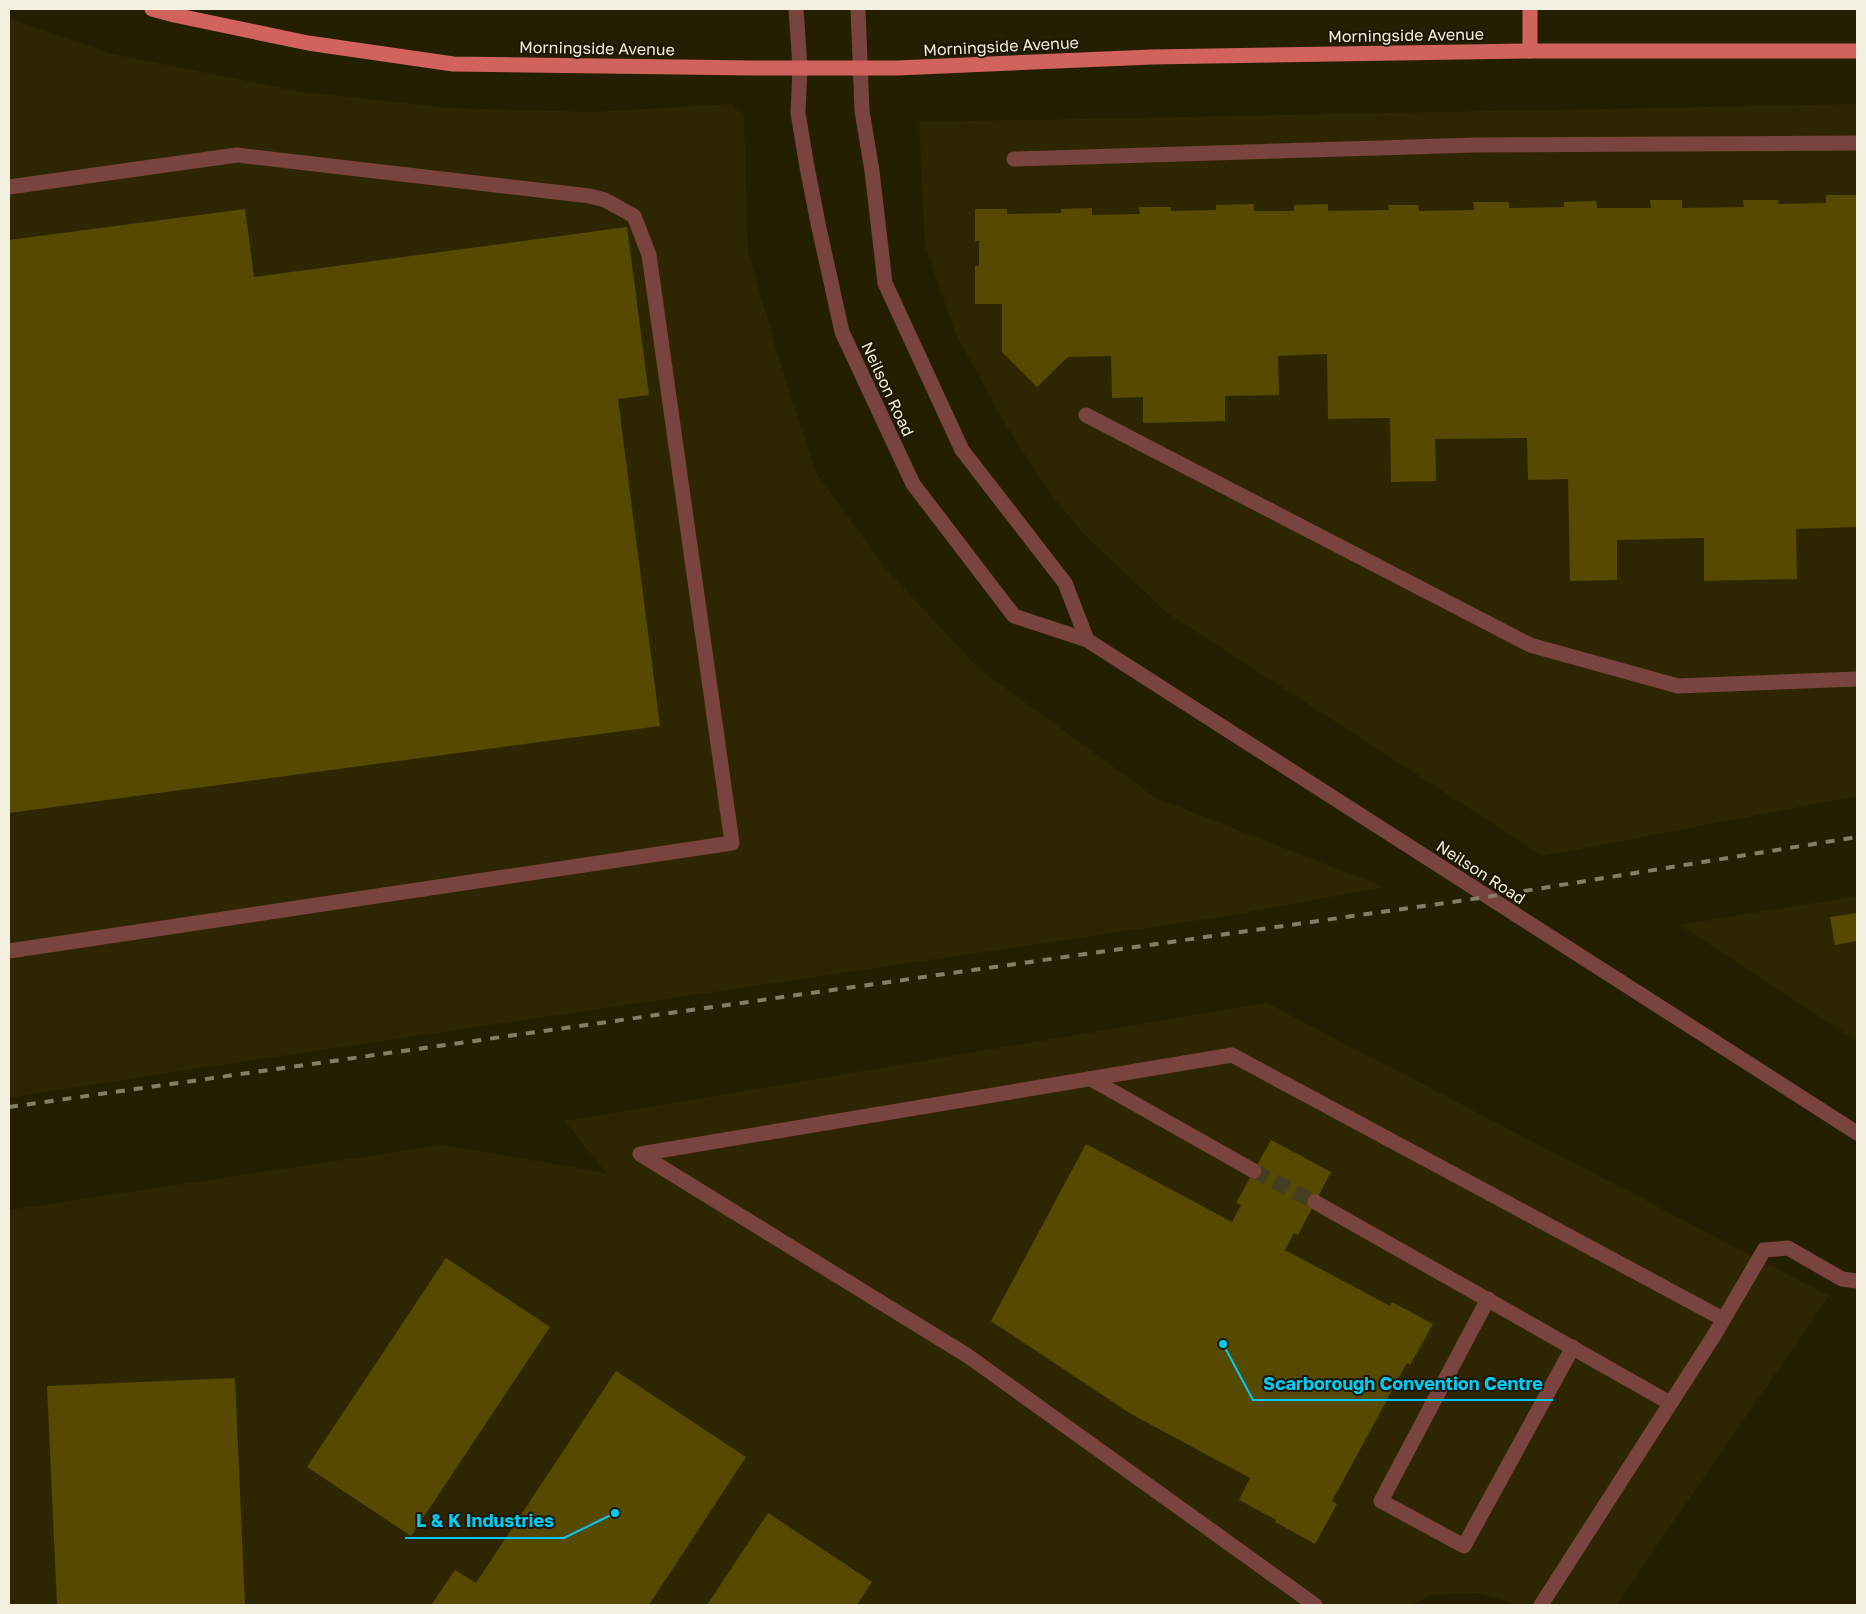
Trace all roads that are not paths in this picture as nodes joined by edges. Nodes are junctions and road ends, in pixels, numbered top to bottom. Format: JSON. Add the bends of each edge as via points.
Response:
{"nodes":[{"id":1,"x":152,"y":9,"type":"edge"},
{"id":2,"x":796,"y":9,"type":"edge"},
{"id":3,"x":858,"y":9,"type":"edge"},
{"id":4,"x":1530,"y":9,"type":"edge"},
{"id":5,"x":1530,"y":51,"type":"junction"},
{"id":6,"x":1857,"y":51,"type":"edge"},
{"id":7,"x":800,"y":67,"type":"junction"},
{"id":8,"x":860,"y":67,"type":"junction"},
{"id":9,"x":1857,"y":143,"type":"edge"},
{"id":10,"x":1014,"y":159,"type":"dead end"},
{"id":11,"x":9,"y":187,"type":"edge"},
{"id":12,"x":1086,"y":416,"type":"dead end"},
{"id":13,"x":1087,"y":640,"type":"junction"},
{"id":14,"x":1857,"y":678,"type":"edge"},
{"id":15,"x":9,"y":950,"type":"edge"},
{"id":16,"x":1091,"y":1079,"type":"junction"},
{"id":17,"x":1857,"y":1133,"type":"edge"},
{"id":18,"x":1254,"y":1171,"type":"tunnel mouth"},
{"id":19,"x":1315,"y":1202,"type":"tunnel mouth"},
{"id":20,"x":1857,"y":1281,"type":"edge"},
{"id":21,"x":1488,"y":1299,"type":"junction"},
{"id":22,"x":1723,"y":1319,"type":"junction"},
{"id":23,"x":1573,"y":1347,"type":"junction"},
{"id":24,"x":1670,"y":1402,"type":"junction"},
{"id":25,"x":1315,"y":1605,"type":"edge"},
{"id":26,"x":1540,"y":1605,"type":"edge"}],
"edges":[{"from":1,"to":7,"type":"main road","name":"Morningside Avenue","via":[[308,43],[453,64]]},
{"from":2,"to":7,"type":"street","name":"Neilson Road"},
{"from":3,"to":8,"type":"street"},
{"from":4,"to":5,"type":"main road"},
{"from":5,"to":6,"type":"main road","name":"Morningside Avenue"},
{"from":5,"to":8,"type":"main road","name":"Morningside Avenue","via":[[1151,56]]},
{"from":7,"to":8,"type":"main road","name":"Morningside Avenue"},
{"from":7,"to":13,"type":"street","name":"Neilson Road","via":[[798,113],[806,167],[842,332],[913,484],[1014,616]]},
{"from":8,"to":13,"type":"street","via":[[862,111],[885,283],[962,450],[1065,583]]},
{"from":9,"to":10,"type":"street","via":[[1475,145]]},
{"from":11,"to":15,"type":"street","via":[[237,155],[590,196],[634,216],[649,255],[732,843]]},
{"from":12,"to":14,"type":"street","via":[[1530,645],[1678,686]]},
{"from":13,"to":17,"type":"street","name":"Neilson Road"},
{"from":16,"to":18,"type":"street"},
{"from":16,"to":22,"type":"street","via":[[1232,1055]]},
{"from":16,"to":25,"type":"street","via":[[640,1154],[968,1356]]},
{"from":19,"to":21,"type":"street"},
{"from":20,"to":22,"type":"street","via":[[1842,1279],[1788,1248],[1764,1250]]},
{"from":21,"to":23,"type":"street"},
{"from":21,"to":23,"type":"street","via":[[1381,1501],[1464,1546]]},
{"from":22,"to":24,"type":"street"},
{"from":23,"to":24,"type":"street"},
{"from":24,"to":26,"type":"street"}]}
